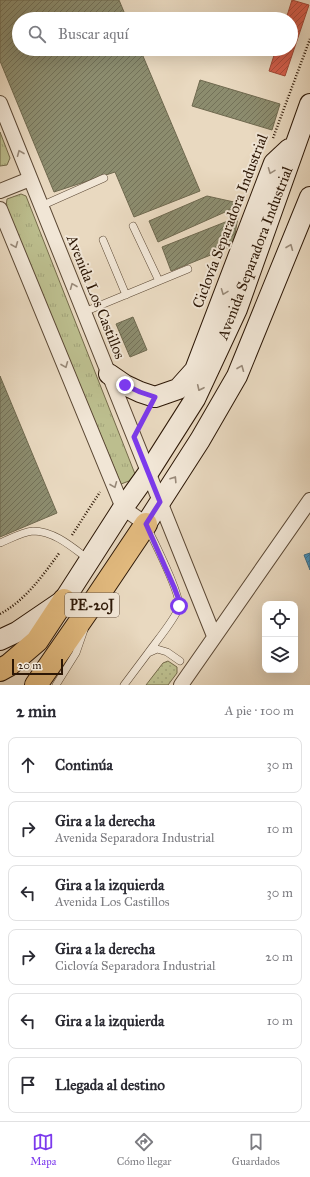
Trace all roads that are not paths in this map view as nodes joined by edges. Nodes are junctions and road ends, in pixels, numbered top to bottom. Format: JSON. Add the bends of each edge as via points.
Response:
{"nodes":[{"id":1,"x":0,"y":103,"type":"edge"},
{"id":2,"x":310,"y":104,"type":"edge"},
{"id":3,"x":296,"y":142,"type":"junction"},
{"id":4,"x":104,"y":178,"type":"dead end"},
{"id":5,"x":30,"y":179,"type":"junction"},
{"id":6,"x":0,"y":191,"type":"edge"},
{"id":7,"x":310,"y":197,"type":"edge"},
{"id":8,"x":41,"y":206,"type":"junction"},
{"id":9,"x":0,"y":209,"type":"edge"},
{"id":10,"x":133,"y":226,"type":"dead end"},
{"id":11,"x":103,"y":240,"type":"dead end"},
{"id":12,"x":188,"y":269,"type":"dead end"},
{"id":13,"x":159,"y":281,"type":"junction"},
{"id":14,"x":126,"y":295,"type":"junction"},
{"id":15,"x":84,"y":312,"type":"junction"},
{"id":16,"x":109,"y":374,"type":"junction"},
{"id":17,"x":148,"y":473,"type":"junction"},
{"id":18,"x":310,"y":500,"type":"edge"},
{"id":19,"x":160,"y":502,"type":"junction"},
{"id":20,"x":123,"y":508,"type":"junction"},
{"id":21,"x":146,"y":524,"type":"junction"},
{"id":22,"x":0,"y":543,"type":"edge"},
{"id":23,"x":90,"y":561,"type":"junction"},
{"id":24,"x":64,"y":600,"type":"junction"},
{"id":25,"x":95,"y":600,"type":"junction"},
{"id":26,"x":214,"y":636,"type":"junction"},
{"id":27,"x":0,"y":640,"type":"edge"},
{"id":28,"x":148,"y":653,"type":"junction"},
{"id":29,"x":180,"y":661,"type":"dead end"},
{"id":30,"x":0,"y":670,"type":"edge"},
{"id":31,"x":36,"y":685,"type":"edge"},
{"id":32,"x":56,"y":685,"type":"edge"},
{"id":33,"x":124,"y":685,"type":"edge"},
{"id":34,"x":181,"y":685,"type":"edge"}],
"edges":[{"from":5,"to":1,"type":"street","name":"Avenida Los Castillos","one_way":true},
{"from":2,"to":3,"type":"main road","name":"Avenida Separadora Industrial","number":"PE-20J"},
{"from":3,"to":16,"type":"main road","one_way":true,"via":[[274,163],[195,370],[178,389],[155,397],[125,385]]},
{"from":3,"to":17,"type":"main road","name":"Avenida Separadora Industrial","number":"PE-20J","one_way":true,"via":[[236,310],[195,398]]},
{"from":4,"to":8,"type":"lane"},
{"from":5,"to":6,"type":"street"},
{"from":5,"to":8,"type":"street","name":"Avenida Los Castillos"},
{"from":19,"to":7,"type":"main road","name":"Avenida Separadora Industrial","number":"PE-20J","one_way":true,"via":[[237,376]]},
{"from":15,"to":8,"type":"street","name":"Avenida Los Castillos","one_way":true},
{"from":9,"to":20,"type":"street","one_way":true},
{"from":10,"to":13,"type":"lane"},
{"from":11,"to":14,"type":"lane"},
{"from":12,"to":13,"type":"lane"},
{"from":13,"to":14,"type":"lane"},
{"from":14,"to":15,"type":"lane"},
{"from":15,"to":16,"type":"street","name":"Avenida Los Castillos"},
{"from":16,"to":17,"type":"street","name":"Avenida Los Castillos"},
{"from":17,"to":19,"type":"street","name":"Avenida Los Castillos"},
{"from":17,"to":20,"type":"main road","name":"Avenida Separadora Industrial","number":"PE-20J"},
{"from":18,"to":26,"type":"street"},
{"from":19,"to":21,"type":"main road","name":"Avenida Separadora Industrial","number":"PE-20J"},
{"from":19,"to":26,"type":"street","name":"Avenida Los Castillos"},
{"from":20,"to":21,"type":"street"},
{"from":20,"to":23,"type":"main road","name":"Avenida Separadora Industrial","number":"PE-20J"},
{"from":21,"to":25,"type":"highway","number":"PE-20J"},
{"from":21,"to":28,"type":"lane","via":[[179,600],[177,612]]},
{"from":22,"to":23,"type":"lane","via":[[32,531],[41,532],[61,539]]},
{"from":23,"to":24,"type":"main road","name":"Avenida Separadora Industrial","number":"PE-20J"},
{"from":24,"to":27,"type":"main road","via":[[17,632]]},
{"from":24,"to":30,"type":"highway","via":[[37,641]]},
{"from":25,"to":31,"type":"highway","number":"PE-20J"},
{"from":25,"to":32,"type":"lane","via":[[76,653]]},
{"from":26,"to":34,"type":"street"},
{"from":28,"to":29,"type":"lane","via":[[157,649]]},
{"from":28,"to":33,"type":"lane"}]}
